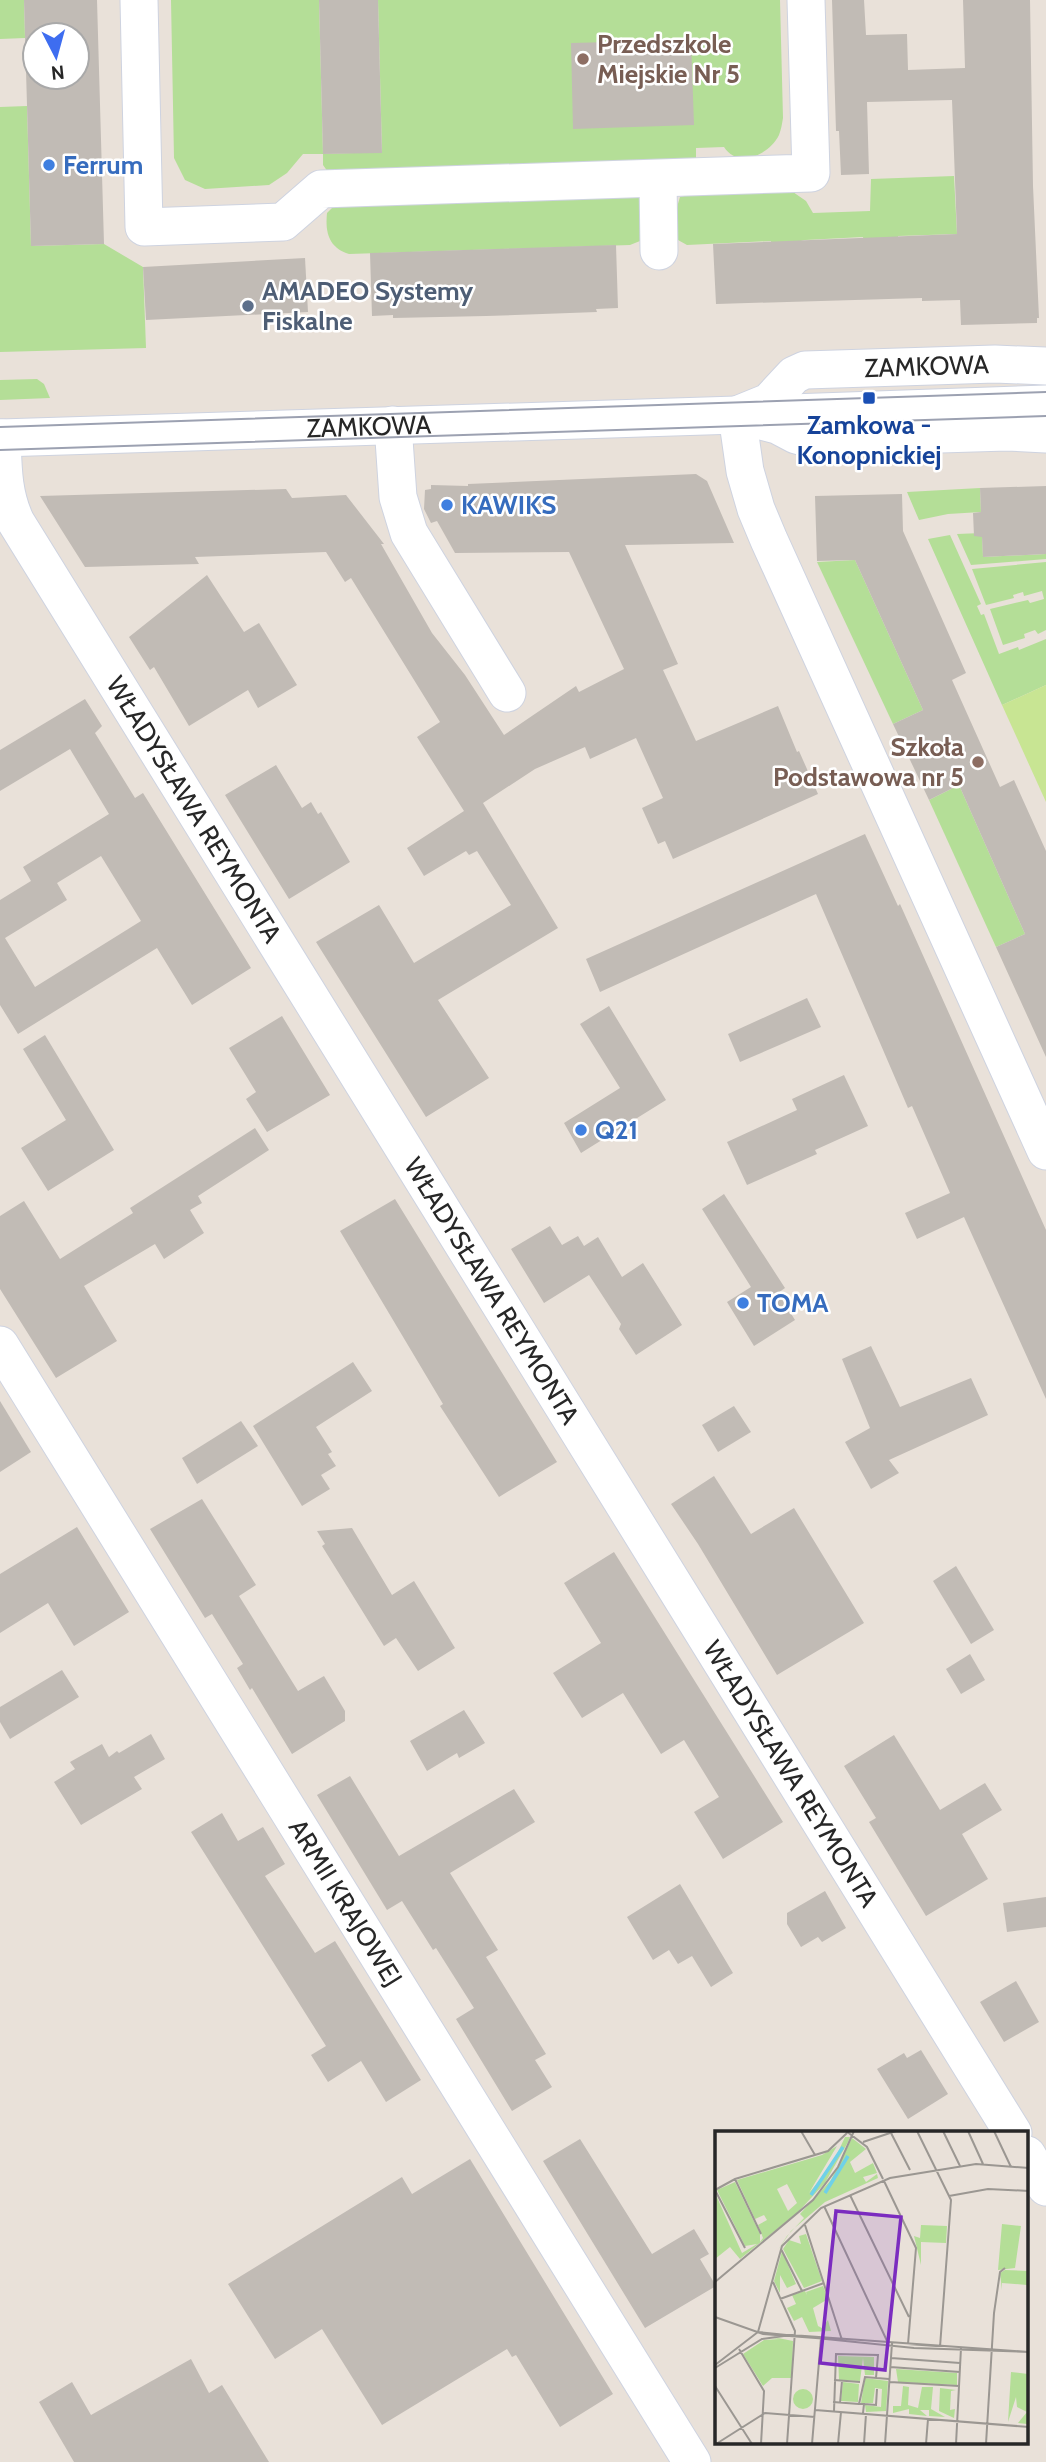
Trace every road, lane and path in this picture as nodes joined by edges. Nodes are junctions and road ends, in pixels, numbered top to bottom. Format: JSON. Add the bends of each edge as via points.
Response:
{"nodes":[{"id":1,"x":139,"y":0,"type":"edge"},
{"id":2,"x":806,"y":0,"type":"edge"},
{"id":3,"x":658,"y":180,"type":"junction"},
{"id":4,"x":659,"y":251,"type":"dead end"},
{"id":5,"x":1046,"y":366,"type":"edge"},
{"id":6,"x":1046,"y":404,"type":"edge"},
{"id":7,"x":737,"y":415,"type":"junction"},
{"id":8,"x":393,"y":425,"type":"junction"},
{"id":9,"x":1046,"y":434,"type":"edge"},
{"id":10,"x":1,"y":438,"type":"edge"},
{"id":11,"x":507,"y":693,"type":"dead end"},
{"id":12,"x":1046,"y":1151,"type":"edge"},
{"id":13,"x":0,"y":1345,"type":"edge"},
{"id":14,"x":1012,"y":2131,"type":"edge"},
{"id":15,"x":1028,"y":2157,"type":"edge"},
{"id":16,"x":1046,"y":2186,"type":"edge"},
{"id":17,"x":692,"y":2462,"type":"edge"}],
"edges":[{"from":1,"to":3,"type":"street","via":[[144,227],[284,222],[321,189]]},
{"from":2,"to":3,"type":"street","via":[[811,173]]},
{"from":3,"to":4,"type":"street"},
{"from":5,"to":7,"type":"street","name":"ZAMKOWA","via":[[805,370],[794,375],[769,402]]},
{"from":6,"to":7,"type":"street"},
{"from":7,"to":8,"type":"street","name":"ZAMKOWA"},
{"from":7,"to":9,"type":"street","name":"ZAMKOWA","via":[[807,438]]},
{"from":7,"to":12,"type":"street","via":[[745,471],[769,540]]},
{"from":8,"to":10,"type":"street","name":"ZAMKOWA"},
{"from":8,"to":11,"type":"street","via":[[398,497],[409,533]]},
{"from":10,"to":14,"type":"street","name":"WŁADYSŁAWA REYMONTA","via":[[7,502],[16,522]]},
{"from":13,"to":17,"type":"street","name":"ARMII KRAJOWEJ"},
{"from":15,"to":16,"type":"street"}]}
